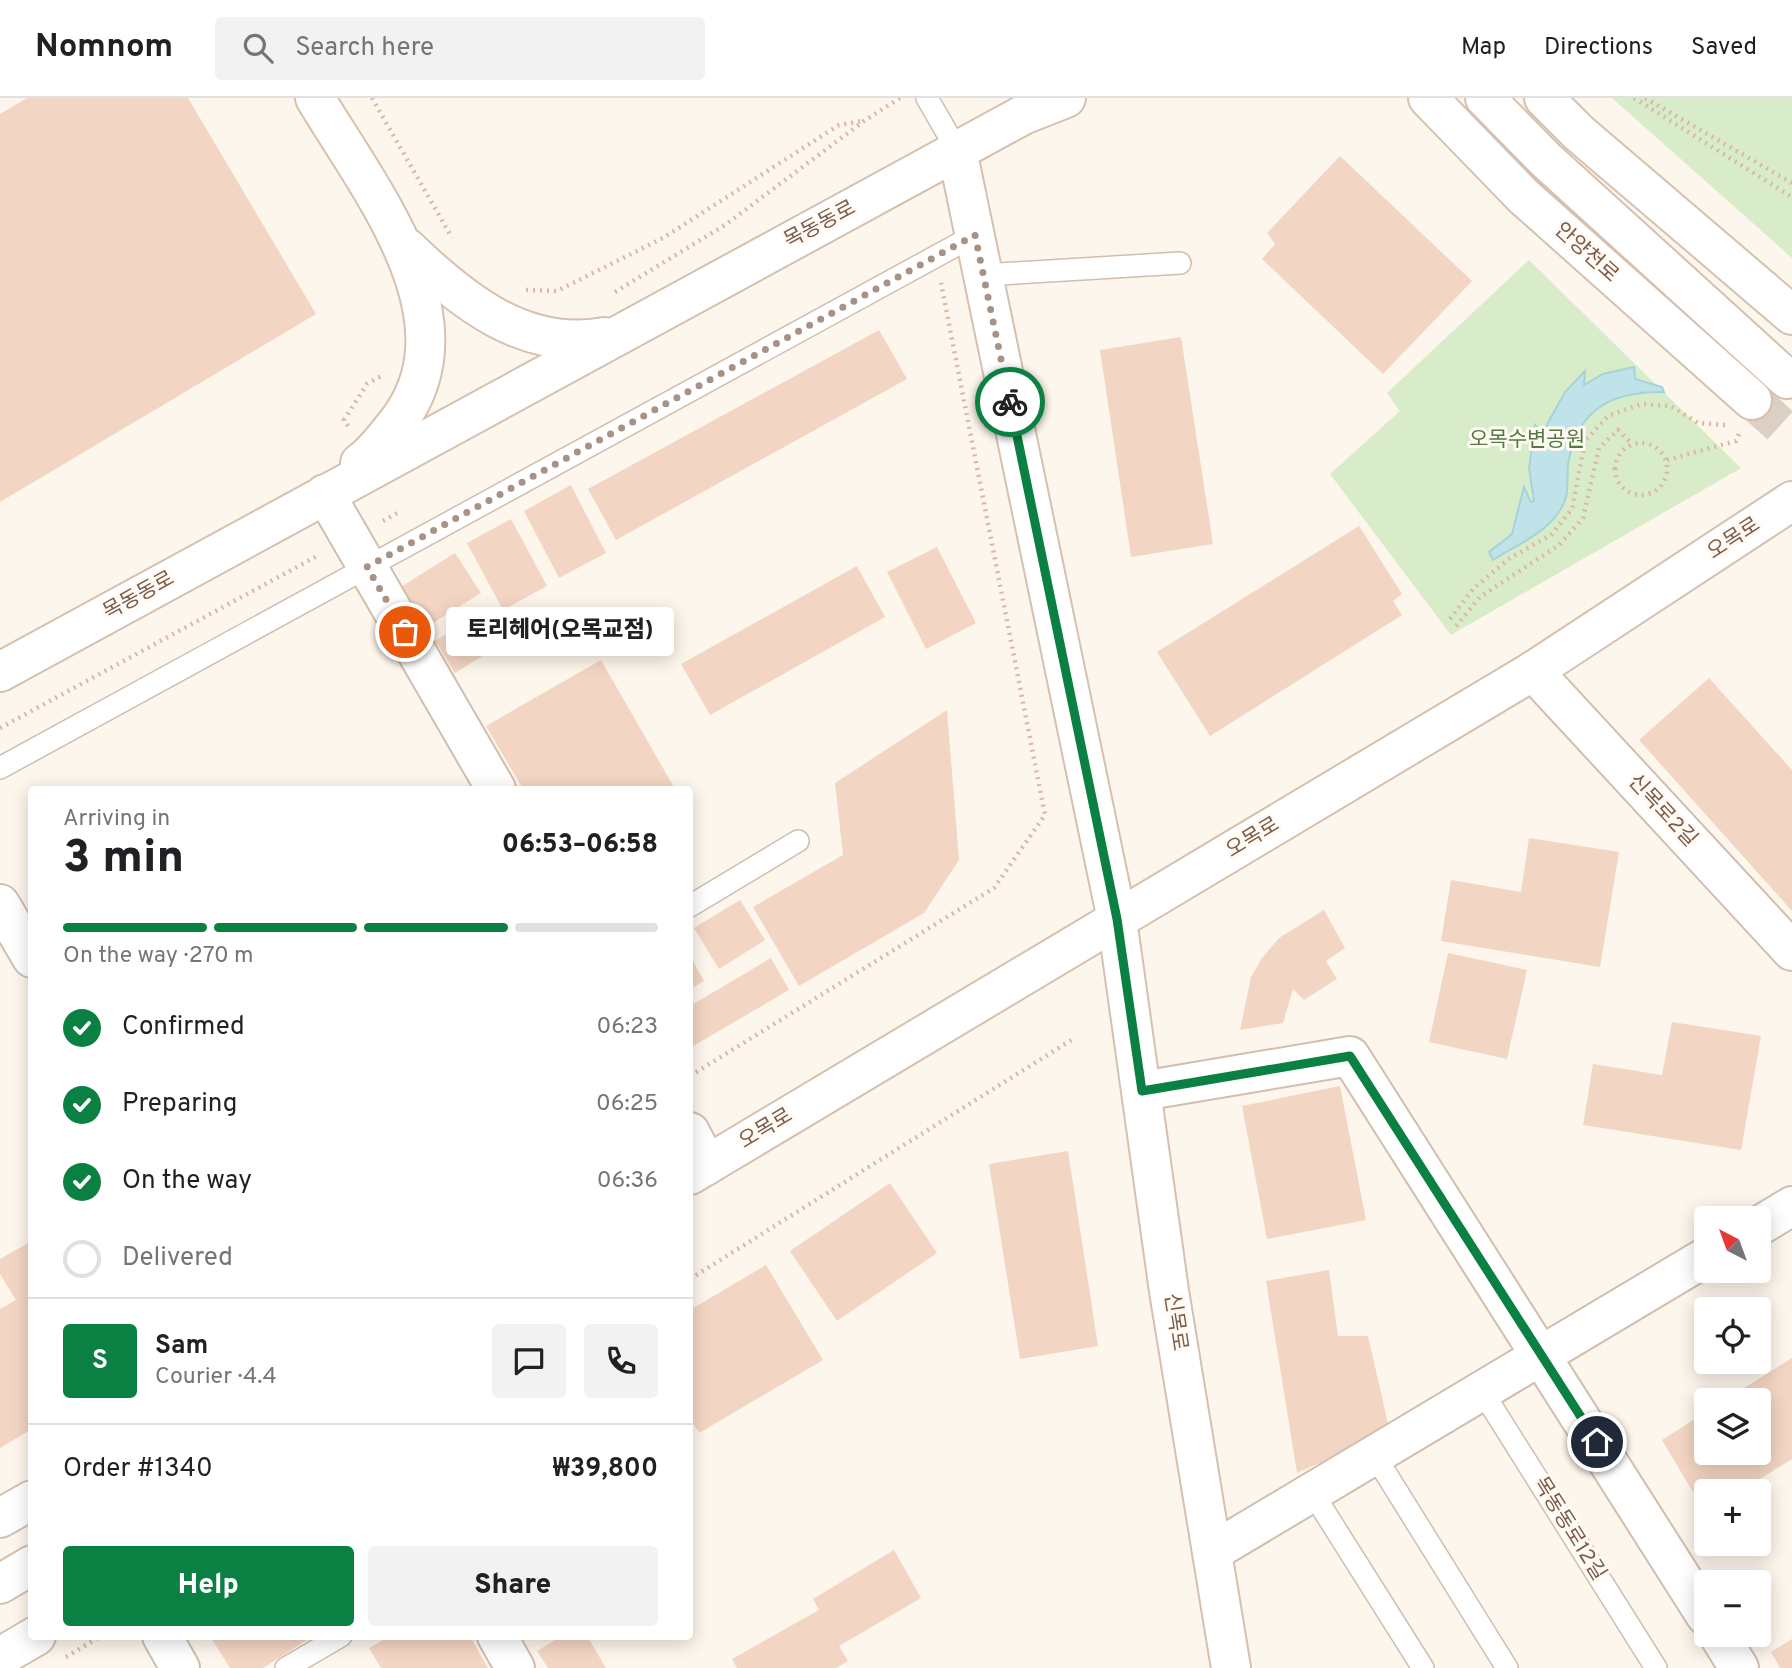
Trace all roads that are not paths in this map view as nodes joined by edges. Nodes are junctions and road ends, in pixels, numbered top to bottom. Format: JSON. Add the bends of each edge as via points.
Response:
{"nodes":[{"id":1,"x":315,"y":98,"type":"edge"},
{"id":2,"x":927,"y":98,"type":"edge"},
{"id":3,"x":1066,"y":98,"type":"edge"},
{"id":4,"x":1428,"y":98,"type":"edge"},
{"id":5,"x":1485,"y":98,"type":"edge"},
{"id":6,"x":1544,"y":98,"type":"edge"},
{"id":7,"x":1032,"y":106,"type":"edge"},
{"id":8,"x":957,"y":150,"type":"junction"},
{"id":9,"x":975,"y":235,"type":"junction"},
{"id":10,"x":400,"y":241,"type":"junction"},
{"id":11,"x":1180,"y":263,"type":"dead end"},
{"id":12,"x":984,"y":275,"type":"junction"},
{"id":13,"x":1792,"y":315,"type":"edge"},
{"id":14,"x":617,"y":335,"type":"junction"},
{"id":15,"x":1787,"y":379,"type":"tunnel mouth"},
{"id":16,"x":1744,"y":410,"type":"tunnel mouth"},
{"id":17,"x":325,"y":494,"type":"junction"},
{"id":18,"x":1792,"y":501,"type":"edge"},
{"id":19,"x":278,"y":519,"type":"junction"},
{"id":20,"x":359,"y":552,"type":"junction"},
{"id":21,"x":1533,"y":671,"type":"junction"},
{"id":22,"x":0,"y":672,"type":"edge"},
{"id":23,"x":0,"y":768,"type":"edge"},
{"id":24,"x":494,"y":786,"type":"edge"},
{"id":25,"x":798,"y":841,"type":"dead end"},
{"id":26,"x":0,"y":904,"type":"edge"},
{"id":27,"x":693,"y":904,"type":"edge"},
{"id":28,"x":1117,"y":919,"type":"junction"},
{"id":29,"x":28,"y":951,"type":"edge"},
{"id":30,"x":1792,"y":951,"type":"edge"},
{"id":31,"x":1142,"y":1091,"type":"junction"},
{"id":32,"x":695,"y":1157,"type":"edge"},
{"id":33,"x":1792,"y":1206,"type":"edge"},
{"id":34,"x":1771,"y":1219,"type":"edge"},
{"id":35,"x":1694,"y":1264,"type":"edge"},
{"id":36,"x":1542,"y":1355,"type":"junction"},
{"id":37,"x":1482,"y":1391,"type":"junction"},
{"id":38,"x":1375,"y":1456,"type":"junction"},
{"id":39,"x":1312,"y":1492,"type":"junction"},
{"id":40,"x":28,"y":1502,"type":"edge"},
{"id":41,"x":0,"y":1518,"type":"edge"},
{"id":42,"x":1212,"y":1552,"type":"junction"},
{"id":43,"x":28,"y":1567,"type":"edge"},
{"id":44,"x":0,"y":1584,"type":"edge"},
{"id":45,"x":1694,"y":1597,"type":"edge"},
{"id":46,"x":164,"y":1640,"type":"edge"},
{"id":47,"x":334,"y":1640,"type":"edge"},
{"id":48,"x":499,"y":1640,"type":"edge"},
{"id":49,"x":1726,"y":1647,"type":"edge"},
{"id":50,"x":47,"y":1649,"type":"edge"},
{"id":51,"x":0,"y":1657,"type":"edge"},
{"id":52,"x":180,"y":1668,"type":"edge"},
{"id":53,"x":286,"y":1668,"type":"edge"},
{"id":54,"x":515,"y":1668,"type":"edge"},
{"id":55,"x":1230,"y":1668,"type":"edge"},
{"id":56,"x":1423,"y":1668,"type":"edge"},
{"id":57,"x":1507,"y":1668,"type":"edge"},
{"id":58,"x":1656,"y":1668,"type":"edge"},
{"id":59,"x":1739,"y":1668,"type":"edge"}],
"edges":[{"from":1,"to":10,"type":"main road","name":"목동동로"},
{"from":2,"to":8,"type":"lane"},
{"from":3,"to":7,"type":"main road","name":"목동동로"},
{"from":4,"to":16,"type":"main road","name":"안양천로","via":[[1523,197]]},
{"from":5,"to":15,"type":"main road","name":"안양천로","via":[[1546,160]]},
{"from":6,"to":13,"type":"main road"},
{"from":7,"to":8,"type":"main road","name":"목동동로"},
{"from":8,"to":9,"type":"main road","name":"신목로"},
{"from":8,"to":14,"type":"main road","name":"목동동로"},
{"from":9,"to":12,"type":"main road","name":"신목로"},
{"from":9,"to":20,"type":"lane"},
{"from":10,"to":14,"type":"main road","name":"목동동로","via":[[441,281],[499,321],[554,339],[582,341]]},
{"from":10,"to":19,"type":"main road","name":"목동동로","via":[[416,280],[426,327],[421,381],[411,404],[367,458]]},
{"from":11,"to":12,"type":"lane"},
{"from":12,"to":28,"type":"main road","name":"신목로"},
{"from":14,"to":17,"type":"main road","name":"목동동로"},
{"from":17,"to":19,"type":"main road","name":"목동동로"},
{"from":17,"to":20,"type":"main road"},
{"from":18,"to":21,"type":"main road","name":"오목로"},
{"from":19,"to":22,"type":"main road","name":"목동동로"},
{"from":20,"to":23,"type":"lane"},
{"from":20,"to":24,"type":"main road"},
{"from":21,"to":28,"type":"main road","name":"오목로"},
{"from":21,"to":30,"type":"main road","name":"신목로2길"},
{"from":25,"to":27,"type":"lane"},
{"from":26,"to":29,"type":"main road"},
{"from":28,"to":31,"type":"main road","name":"신목로"},
{"from":28,"to":32,"type":"main road","name":"오목로"},
{"from":31,"to":36,"type":"main road","via":[[1350,1056]]},
{"from":31,"to":42,"type":"main road","name":"신목로"},
{"from":33,"to":34,"type":"main road"},
{"from":35,"to":36,"type":"main road"},
{"from":36,"to":37,"type":"main road"},
{"from":36,"to":45,"type":"main road"},
{"from":37,"to":38,"type":"main road"},
{"from":37,"to":58,"type":"lane","name":"목동동로12길"},
{"from":38,"to":39,"type":"main road"},
{"from":38,"to":57,"type":"lane"},
{"from":39,"to":42,"type":"main road"},
{"from":39,"to":56,"type":"lane"},
{"from":40,"to":41,"type":"main road"},
{"from":42,"to":55,"type":"main road","name":"신목로"},
{"from":43,"to":44,"type":"main road"},
{"from":46,"to":52,"type":"main road"},
{"from":47,"to":53,"type":"lane"},
{"from":48,"to":54,"type":"main road"},
{"from":49,"to":59,"type":"main road"},
{"from":50,"to":51,"type":"main road"}]}
